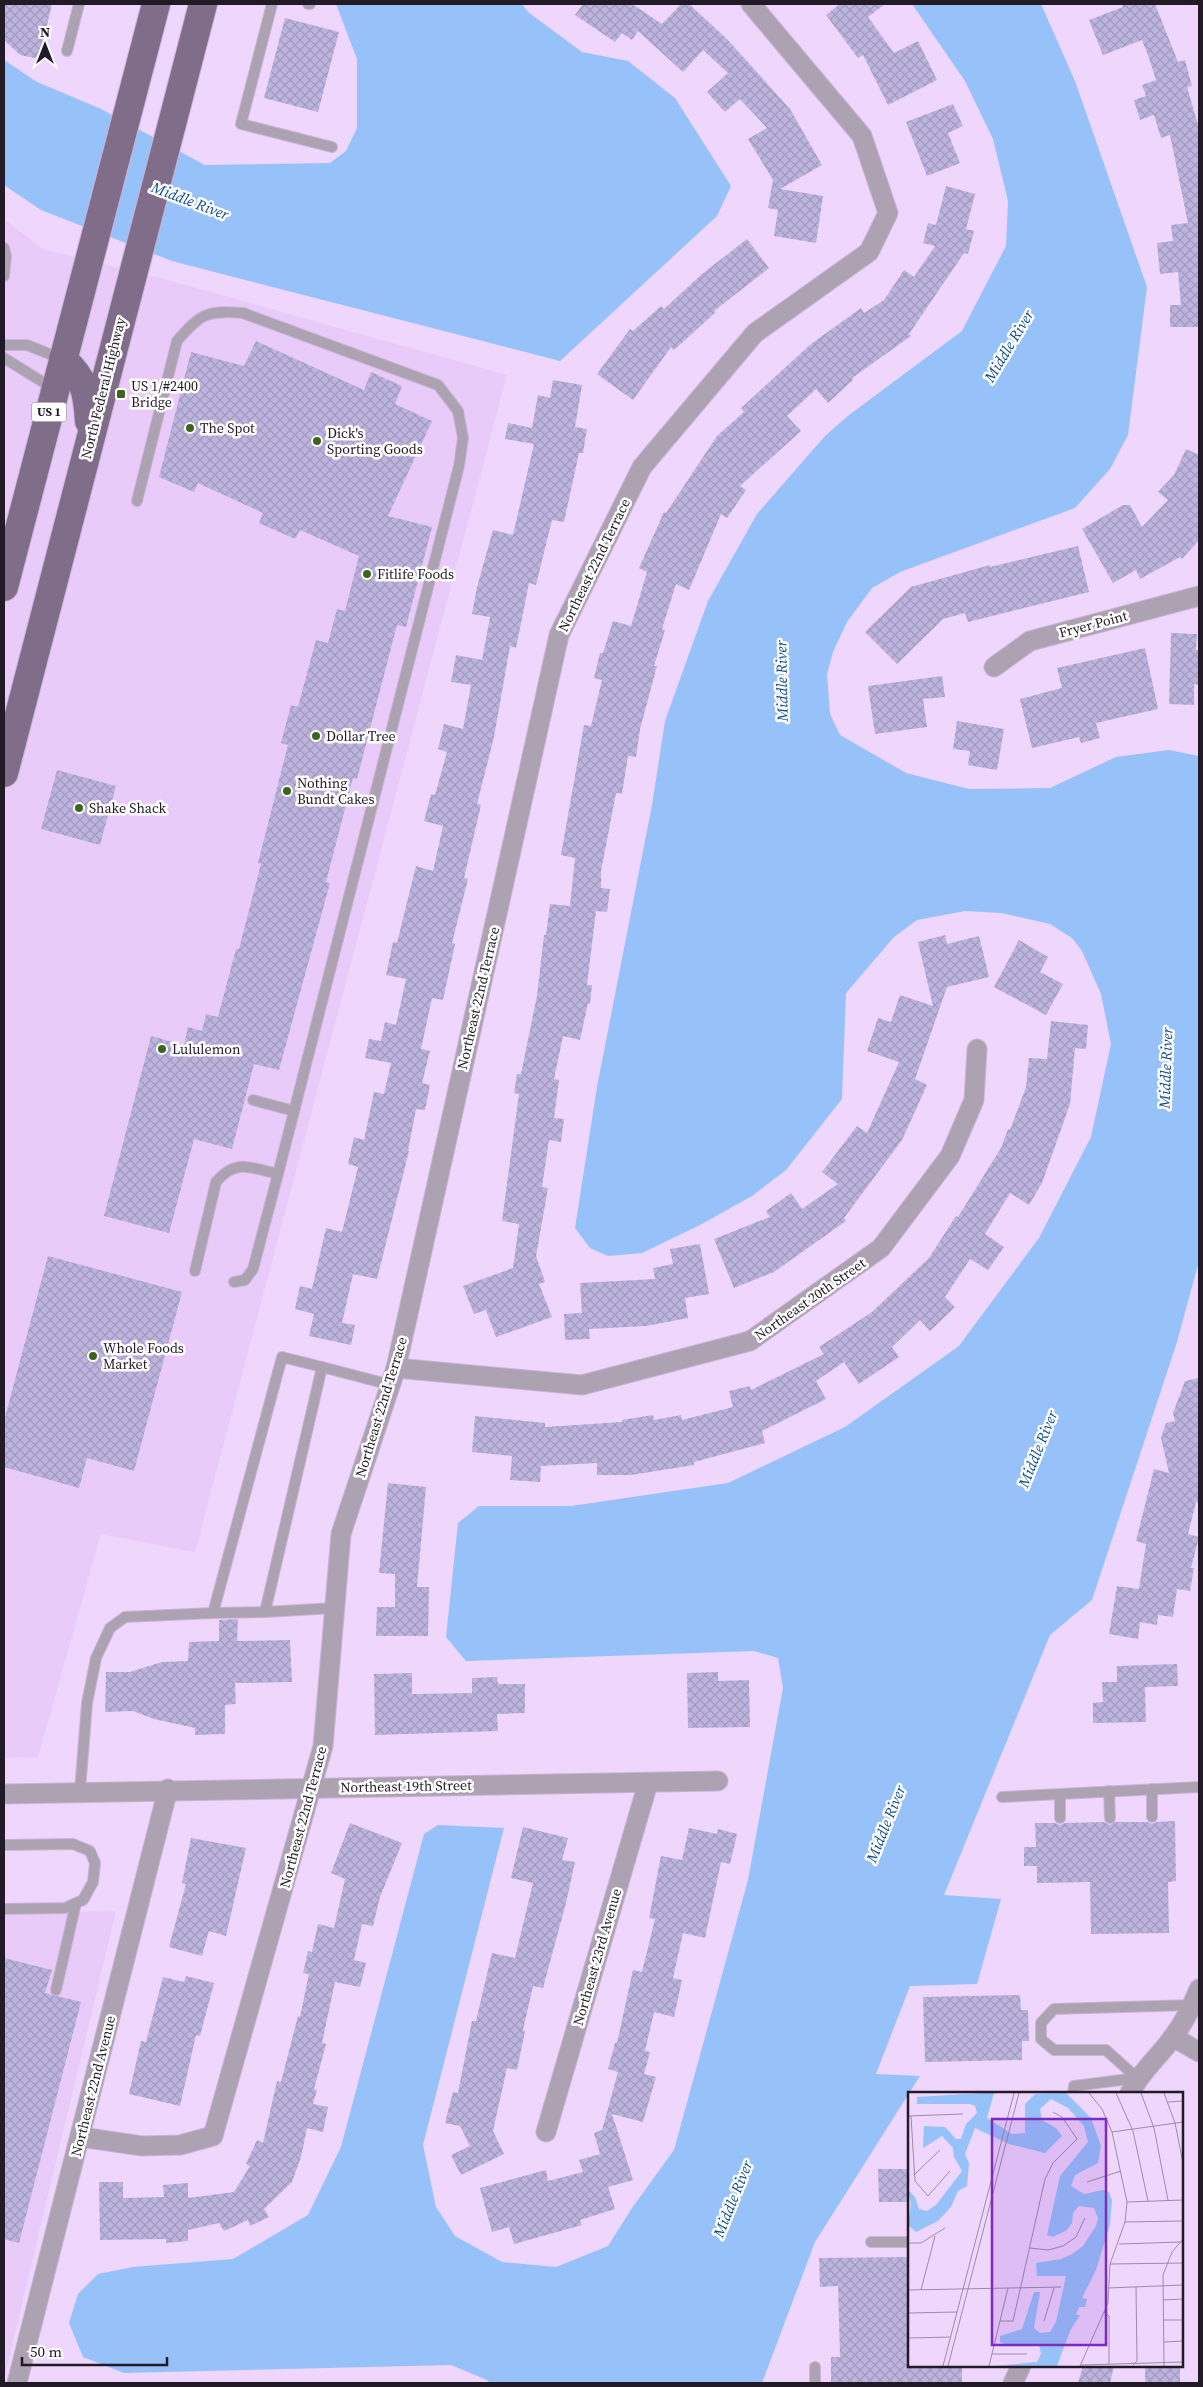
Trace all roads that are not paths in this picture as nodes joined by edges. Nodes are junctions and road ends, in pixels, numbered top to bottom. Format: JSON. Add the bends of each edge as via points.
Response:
{"nodes":[{"id":1,"x":79,"y":4,"type":"edge"},
{"id":2,"x":156,"y":4,"type":"edge"},
{"id":3,"x":203,"y":4,"type":"edge"},
{"id":4,"x":272,"y":4,"type":"edge"},
{"id":5,"x":751,"y":4,"type":"edge"},
{"id":6,"x":67,"y":51,"type":"dead end"},
{"id":7,"x":332,"y":147,"type":"dead end"},
{"id":8,"x":4,"y":248,"type":"edge"},
{"id":9,"x":4,"y":276,"type":"edge"},
{"id":10,"x":4,"y":345,"type":"edge"},
{"id":11,"x":4,"y":358,"type":"edge"},
{"id":12,"x":63,"y":359,"type":"junction"},
{"id":13,"x":55,"y":390,"type":"junction"},
{"id":14,"x":90,"y":438,"type":"junction"},
{"id":15,"x":137,"y":500,"type":"dead end"},
{"id":16,"x":4,"y":587,"type":"edge"},
{"id":17,"x":1199,"y":596,"type":"edge"},
{"id":18,"x":994,"y":667,"type":"dead end"},
{"id":19,"x":4,"y":773,"type":"edge"},
{"id":20,"x":977,"y":1049,"type":"dead end"},
{"id":21,"x":253,"y":1100,"type":"dead end"},
{"id":22,"x":294,"y":1111,"type":"junction"},
{"id":23,"x":278,"y":1174,"type":"junction"},
{"id":24,"x":196,"y":1271,"type":"dead end"},
{"id":25,"x":234,"y":1282,"type":"dead end"},
{"id":26,"x":322,"y":1367,"type":"junction"},
{"id":27,"x":394,"y":1376,"type":"junction"},
{"id":28,"x":335,"y":1608,"type":"junction"},
{"id":29,"x":265,"y":1612,"type":"junction"},
{"id":30,"x":213,"y":1613,"type":"junction"},
{"id":31,"x":718,"y":1781,"type":"dead end"},
{"id":32,"x":648,"y":1783,"type":"junction"},
{"id":33,"x":312,"y":1787,"type":"junction"},
{"id":34,"x":1199,"y":1787,"type":"edge"},
{"id":35,"x":168,"y":1789,"type":"junction"},
{"id":36,"x":1152,"y":1789,"type":"junction"},
{"id":37,"x":80,"y":1791,"type":"junction"},
{"id":38,"x":1109,"y":1791,"type":"junction"},
{"id":39,"x":4,"y":1794,"type":"edge"},
{"id":40,"x":1060,"y":1794,"type":"junction"},
{"id":41,"x":1002,"y":1797,"type":"dead end"},
{"id":42,"x":1152,"y":1817,"type":"dead end"},
{"id":43,"x":1060,"y":1818,"type":"dead end"},
{"id":44,"x":1110,"y":1818,"type":"dead end"},
{"id":45,"x":4,"y":1845,"type":"edge"},
{"id":46,"x":76,"y":1903,"type":"junction"},
{"id":47,"x":4,"y":1909,"type":"edge"},
{"id":48,"x":56,"y":1990,"type":"dead end"},
{"id":49,"x":1196,"y":1997,"type":"edge"},
{"id":50,"x":1173,"y":2038,"type":"junction"},
{"id":51,"x":1199,"y":2052,"type":"edge"},
{"id":52,"x":1134,"y":2086,"type":"edge"},
{"id":53,"x":1073,"y":2092,"type":"edge"},
{"id":54,"x":546,"y":2132,"type":"dead end"},
{"id":55,"x":80,"y":2137,"type":"junction"},
{"id":56,"x":872,"y":2242,"type":"dead end"},
{"id":57,"x":908,"y":2242,"type":"edge"},
{"id":58,"x":814,"y":2367,"type":"dead end"},
{"id":59,"x":1021,"y":2367,"type":"edge"},
{"id":60,"x":17,"y":2383,"type":"edge"},
{"id":61,"x":815,"y":2383,"type":"edge"},
{"id":62,"x":1014,"y":2383,"type":"edge"}],
"edges":[{"from":1,"to":6,"type":"lane"},
{"from":2,"to":12,"type":"main road","number":"US 1"},
{"from":3,"to":14,"type":"main road","name":"North Federal Highway"},
{"from":4,"to":7,"type":"lane","via":[[241,124]]},
{"from":5,"to":27,"type":"street","name":"Northeast 22nd Terrace","via":[[862,136],[888,213],[869,252],[755,333],[642,467],[559,635]]},
{"from":8,"to":9,"type":"lane"},
{"from":10,"to":12,"type":"lane","via":[[27,345]]},
{"from":11,"to":13,"type":"lane"},
{"from":12,"to":13,"type":"main road","number":"US 1"},
{"from":12,"to":14,"type":"main road","via":[[79,375],[88,395]]},
{"from":13,"to":16,"type":"main road","number":"US 1"},
{"from":14,"to":19,"type":"main road","name":"North Federal Highway"},
{"from":15,"to":22,"type":"lane","via":[[177,341],[194,321],[218,311],[243,313],[438,385],[458,411],[463,438],[459,466]]},
{"from":17,"to":18,"type":"street","name":"Fryer Point","via":[[1030,641]]},
{"from":20,"to":27,"type":"street","name":"Northeast 20th Street","via":[[974,1100],[950,1156],[881,1248],[750,1341],[582,1385]]},
{"from":21,"to":22,"type":"lane"},
{"from":22,"to":23,"type":"lane"},
{"from":23,"to":24,"type":"lane","via":[[241,1165],[221,1176],[216,1182]]},
{"from":23,"to":25,"type":"lane","via":[[253,1269],[245,1280]]},
{"from":26,"to":27,"type":"lane"},
{"from":26,"to":29,"type":"lane"},
{"from":26,"to":30,"type":"lane","via":[[282,1357]]},
{"from":27,"to":28,"type":"street","name":"Northeast 22nd Terrace","via":[[341,1534]]},
{"from":28,"to":29,"type":"lane"},
{"from":28,"to":33,"type":"street","name":"Northeast 22nd Terrace","via":[[323,1746]]},
{"from":29,"to":30,"type":"lane"},
{"from":30,"to":37,"type":"lane","via":[[125,1617],[110,1628],[96,1658],[87,1703]]},
{"from":31,"to":32,"type":"street","name":"Northeast 19th Street"},
{"from":32,"to":33,"type":"street","name":"Northeast 19th Street"},
{"from":32,"to":54,"type":"street","name":"Northeast 23rd Avenue"},
{"from":33,"to":35,"type":"street","name":"Northeast 19th Street"},
{"from":33,"to":55,"type":"street","name":"Northeast 22nd Terrace","via":[[214,2136],[180,2145],[142,2146]]},
{"from":34,"to":36,"type":"lane"},
{"from":35,"to":37,"type":"street","name":"Northeast 19th Street"},
{"from":35,"to":55,"type":"street","name":"Northeast 22nd Avenue"},
{"from":36,"to":38,"type":"lane"},
{"from":36,"to":42,"type":"lane"},
{"from":37,"to":39,"type":"street","name":"Northeast 19th Street"},
{"from":38,"to":40,"type":"lane"},
{"from":38,"to":44,"type":"lane"},
{"from":40,"to":41,"type":"lane"},
{"from":40,"to":43,"type":"lane"},
{"from":45,"to":46,"type":"lane","via":[[73,1844],[90,1851],[95,1864],[93,1882],[83,1900]]},
{"from":46,"to":47,"type":"lane","via":[[65,1908]]},
{"from":46,"to":48,"type":"lane"},
{"from":49,"to":50,"type":"street"},
{"from":49,"to":52,"type":"lane","via":[[1054,2009],[1041,2023],[1041,2039],[1054,2050],[1106,2050]]},
{"from":50,"to":51,"type":"street"},
{"from":50,"to":52,"type":"street"},
{"from":52,"to":53,"type":"lane","via":[[1074,2086]]},
{"from":55,"to":60,"type":"street","name":"Northeast 22nd Avenue"},
{"from":56,"to":57,"type":"lane"},
{"from":58,"to":61,"type":"lane"},
{"from":59,"to":62,"type":"street"}]}
